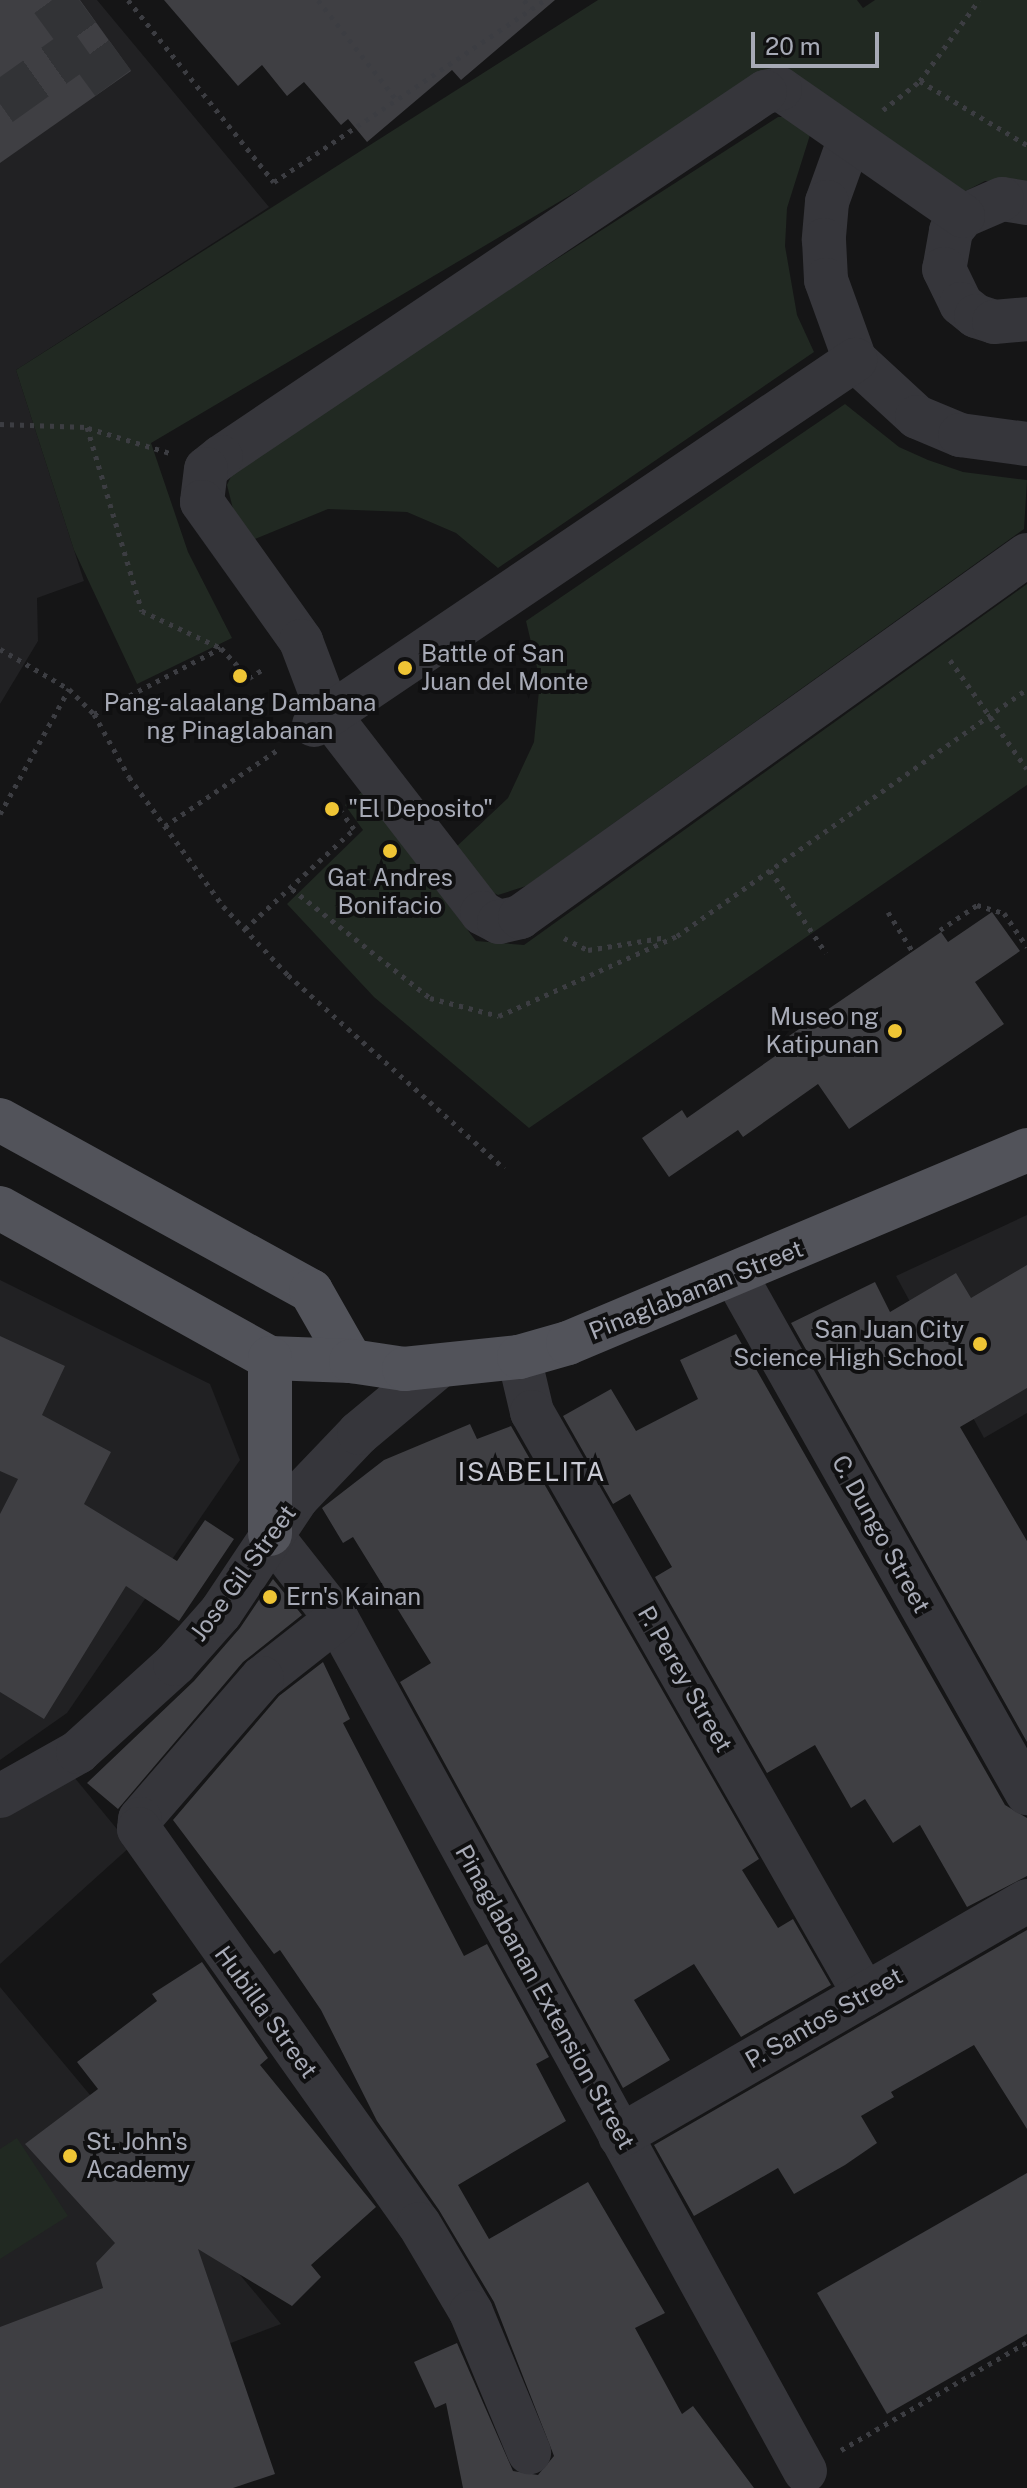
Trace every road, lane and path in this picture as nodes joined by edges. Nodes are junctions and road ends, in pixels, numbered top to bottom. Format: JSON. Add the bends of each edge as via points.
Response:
{"nodes":[{"id":1,"x":128,"y":0,"type":"edge"},
{"id":2,"x":318,"y":0,"type":"edge"},
{"id":3,"x":524,"y":0,"type":"edge"},
{"id":4,"x":545,"y":0,"type":"edge"},
{"id":5,"x":979,"y":0,"type":"edge"},
{"id":6,"x":531,"y":9,"type":"junction"},
{"id":7,"x":920,"y":81,"type":"junction"},
{"id":8,"x":395,"y":98,"type":"junction"},
{"id":9,"x":850,"y":138,"type":"junction"},
{"id":10,"x":1027,"y":145,"type":"edge"},
{"id":11,"x":1027,"y":203,"type":"edge"},
{"id":12,"x":963,"y":216,"type":"junction"},
{"id":13,"x":1027,"y":319,"type":"edge"},
{"id":14,"x":855,"y":360,"type":"junction"},
{"id":15,"x":0,"y":424,"type":"edge"},
{"id":16,"x":87,"y":427,"type":"junction"},
{"id":17,"x":1027,"y":444,"type":"edge"},
{"id":18,"x":206,"y":469,"type":"junction"},
{"id":19,"x":1027,"y":555,"type":"edge"},
{"id":20,"x":927,"y":626,"type":"junction"},
{"id":21,"x":301,"y":641,"type":"junction"},
{"id":22,"x":221,"y":648,"type":"junction"},
{"id":23,"x":0,"y":649,"type":"edge"},
{"id":24,"x":69,"y":689,"type":"junction"},
{"id":25,"x":1027,"y":689,"type":"edge"},
{"id":26,"x":94,"y":714,"type":"junction"},
{"id":27,"x":989,"y":715,"type":"junction"},
{"id":28,"x":308,"y":729,"type":"junction"},
{"id":29,"x":1027,"y":769,"type":"edge"},
{"id":30,"x":374,"y":776,"type":"junction"},
{"id":31,"x":0,"y":814,"type":"edge"},
{"id":32,"x":165,"y":826,"type":"junction"},
{"id":33,"x":770,"y":870,"type":"junction"},
{"id":34,"x":292,"y":889,"type":"junction"},
{"id":35,"x":888,"y":912,"type":"dead end"},
{"id":36,"x":520,"y":917,"type":"junction"},
{"id":37,"x":245,"y":929,"type":"junction"},
{"id":38,"x":940,"y":930,"type":"dead end"},
{"id":39,"x":677,"y":936,"type":"junction"},
{"id":40,"x":1027,"y":947,"type":"edge"},
{"id":41,"x":913,"y":952,"type":"dead end"},
{"id":42,"x":826,"y":953,"type":"dead end"},
{"id":43,"x":0,"y":1120,"type":"edge"},
{"id":44,"x":1027,"y":1150,"type":"edge"},
{"id":45,"x":504,"y":1168,"type":"dead end"},
{"id":46,"x":0,"y":1208,"type":"edge"},
{"id":47,"x":735,"y":1275,"type":"junction"},
{"id":48,"x":519,"y":1357,"type":"junction"},
{"id":49,"x":270,"y":1358,"type":"junction"},
{"id":50,"x":351,"y":1361,"type":"junction"},
{"id":51,"x":439,"y":1366,"type":"junction"},
{"id":52,"x":270,"y":1534,"type":"junction"},
{"id":53,"x":337,"y":1619,"type":"junction"},
{"id":54,"x":1027,"y":1793,"type":"edge"},
{"id":55,"x":0,"y":1796,"type":"edge"},
{"id":56,"x":1027,"y":1901,"type":"edge"},
{"id":57,"x":865,"y":1995,"type":"junction"},
{"id":58,"x":620,"y":2136,"type":"junction"},
{"id":59,"x":1027,"y":2342,"type":"edge"},
{"id":60,"x":529,"y":2452,"type":"dead end"},
{"id":61,"x":805,"y":2471,"type":"joint"}],
"edges":[{"from":1,"to":8,"type":"path","via":[[274,182]]},
{"from":2,"to":8,"type":"path"},
{"from":3,"to":6,"type":"path"},
{"from":4,"to":6,"type":"path"},
{"from":5,"to":7,"type":"path"},
{"from":6,"to":8,"type":"path"},
{"from":7,"to":9,"type":"path"},
{"from":7,"to":10,"type":"path"},
{"from":9,"to":12,"type":"street"},
{"from":9,"to":14,"type":"street","via":[[827,202],[824,240],[826,280]]},
{"from":9,"to":18,"type":"street","via":[[780,89],[765,92]]},
{"from":11,"to":12,"type":"street","via":[[1002,199]]},
{"from":12,"to":13,"type":"street","via":[[945,250],[950,288],[976,316],[994,322]]},
{"from":14,"to":17,"type":"street","via":[[917,417],[960,435]]},
{"from":14,"to":28,"type":"street"},
{"from":15,"to":16,"type":"path"},
{"from":16,"to":18,"type":"path"},
{"from":16,"to":22,"type":"path","via":[[142,611]]},
{"from":18,"to":21,"type":"street","via":[[202,502]]},
{"from":19,"to":20,"type":"street"},
{"from":20,"to":27,"type":"path"},
{"from":20,"to":36,"type":"street"},
{"from":21,"to":22,"type":"path","via":[[249,678]]},
{"from":21,"to":28,"type":"street"},
{"from":22,"to":26,"type":"path"},
{"from":23,"to":24,"type":"path"},
{"from":24,"to":26,"type":"path"},
{"from":24,"to":31,"type":"path"},
{"from":25,"to":27,"type":"path"},
{"from":26,"to":32,"type":"path"},
{"from":27,"to":29,"type":"path"},
{"from":27,"to":33,"type":"path"},
{"from":28,"to":30,"type":"street"},
{"from":28,"to":32,"type":"path"},
{"from":30,"to":34,"type":"path","via":[[336,804],[354,829]]},
{"from":30,"to":36,"type":"street","via":[[482,913],[499,922]]},
{"from":32,"to":37,"type":"path"},
{"from":33,"to":39,"type":"path"},
{"from":33,"to":42,"type":"path"},
{"from":34,"to":37,"type":"path"},
{"from":34,"to":39,"type":"path","via":[[430,998],[499,1016]]},
{"from":35,"to":41,"type":"path"},
{"from":36,"to":39,"type":"path","via":[[588,950]]},
{"from":37,"to":45,"type":"path","via":[[288,975]]},
{"from":38,"to":40,"type":"path","via":[[977,905],[1004,913]]},
{"from":43,"to":50,"type":"main road","via":[[311,1291]]},
{"from":44,"to":47,"type":"main road","name":"Pinaglabanan Street"},
{"from":46,"to":49,"type":"main road","name":"Pinaglabanan Street"},
{"from":47,"to":48,"type":"main road","name":"Pinaglabanan Street","via":[[568,1343]]},
{"from":47,"to":54,"type":"street","name":"C. Dungo Street"},
{"from":48,"to":51,"type":"main road","name":"Pinaglabanan Street"},
{"from":48,"to":57,"type":"street","name":"P. Perey Street","via":[[532,1412]]},
{"from":49,"to":50,"type":"main road","name":"Pinaglabanan Street"},
{"from":49,"to":52,"type":"main road"},
{"from":50,"to":51,"type":"main road","name":"Pinaglabanan Street","via":[[404,1369]]},
{"from":51,"to":52,"type":"street","name":"Jose Gil Street","via":[[359,1433]]},
{"from":52,"to":53,"type":"street","name":"Pinaglabanan Extension Street"},
{"from":52,"to":55,"type":"street","name":"Jose Gil Street","via":[[221,1612],[175,1664],[78,1752]]},
{"from":53,"to":58,"type":"street","name":"Pinaglabanan Extension Street"},
{"from":53,"to":60,"type":"street","name":"Hubilla Street","via":[[262,1678],[140,1819],[139,1829],[419,2224],[471,2312]]},
{"from":56,"to":57,"type":"street","name":"P. Santos Street"},
{"from":57,"to":58,"type":"street","name":"P. Santos Street"},
{"from":58,"to":61,"type":"street","name":"Pinaglabanan Extension Street"},
{"from":59,"to":61,"type":"path"}]}
